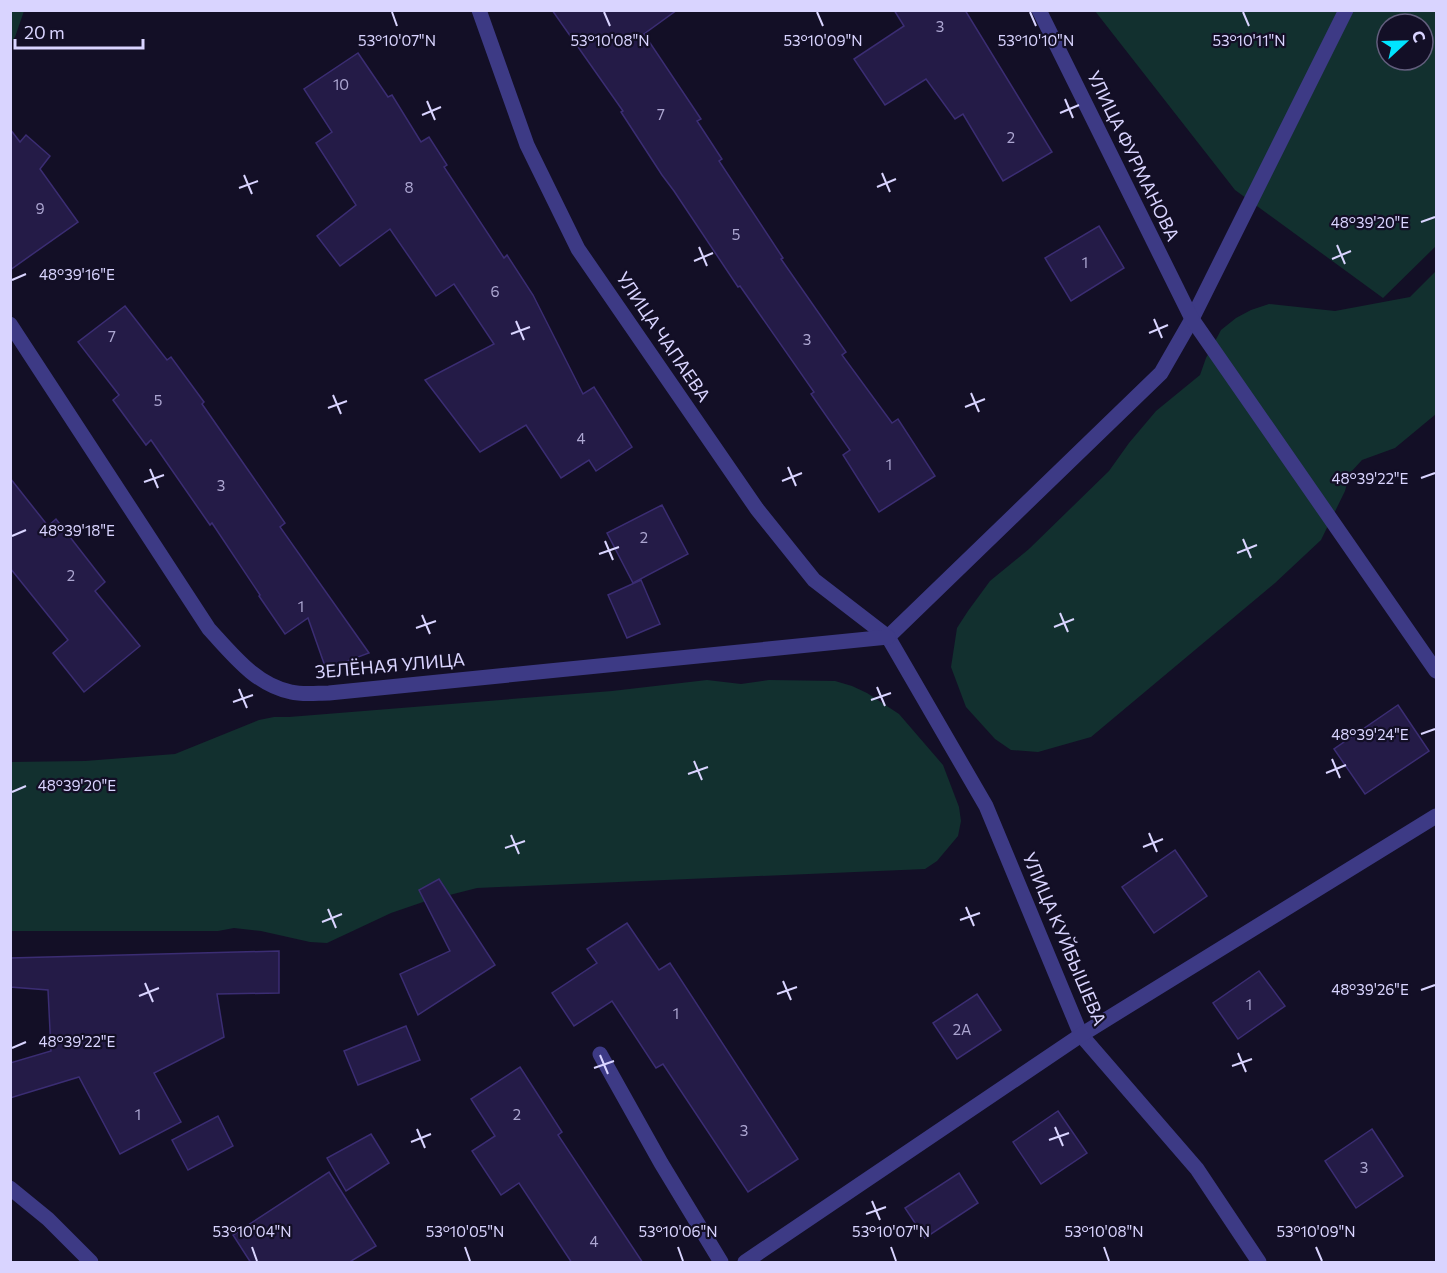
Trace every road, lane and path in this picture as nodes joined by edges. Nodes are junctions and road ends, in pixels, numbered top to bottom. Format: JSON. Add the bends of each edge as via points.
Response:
{"nodes":[{"id":1,"x":479,"y":10,"type":"edge"},
{"id":2,"x":1039,"y":10,"type":"edge"},
{"id":3,"x":1346,"y":10,"type":"edge"},
{"id":4,"x":1192,"y":319,"type":"junction"},
{"id":5,"x":10,"y":324,"type":"edge"},
{"id":6,"x":888,"y":637,"type":"junction"},
{"id":7,"x":1437,"y":671,"type":"edge"},
{"id":8,"x":1437,"y":816,"type":"edge"},
{"id":9,"x":1081,"y":1035,"type":"junction"},
{"id":10,"x":600,"y":1054,"type":"dead end"},
{"id":11,"x":10,"y":1188,"type":"edge"},
{"id":12,"x":91,"y":1263,"type":"edge"},
{"id":13,"x":721,"y":1263,"type":"edge"},
{"id":14,"x":745,"y":1263,"type":"edge"},
{"id":15,"x":1259,"y":1263,"type":"edge"}],
"edges":[{"from":1,"to":6,"type":"street","name":"УЛИЦА ЧАПАЕВА","via":[[526,145],[578,249],[757,509],[814,580]]},
{"from":2,"to":4,"type":"street","name":"УЛИЦА ФУРМАНОВА"},
{"from":3,"to":4,"type":"street"},
{"from":4,"to":6,"type":"street","via":[[1161,374]]},
{"from":4,"to":7,"type":"street","name":"УЛИЦА ФУРМАНОВА"},
{"from":5,"to":6,"type":"street","name":"ЗЕЛЁНАЯ УЛИЦА","via":[[209,629],[266,684],[292,693],[329,693]]},
{"from":6,"to":9,"type":"street","name":"УЛИЦА КУЙБЫШЕВА","via":[[986,806]]},
{"from":8,"to":9,"type":"street"},
{"from":9,"to":14,"type":"street"},
{"from":9,"to":15,"type":"street","name":"УЛИЦА КУЙБЫШЕВА","via":[[1197,1169]]},
{"from":10,"to":13,"type":"street"},
{"from":11,"to":12,"type":"street","via":[[48,1219]]}]}
